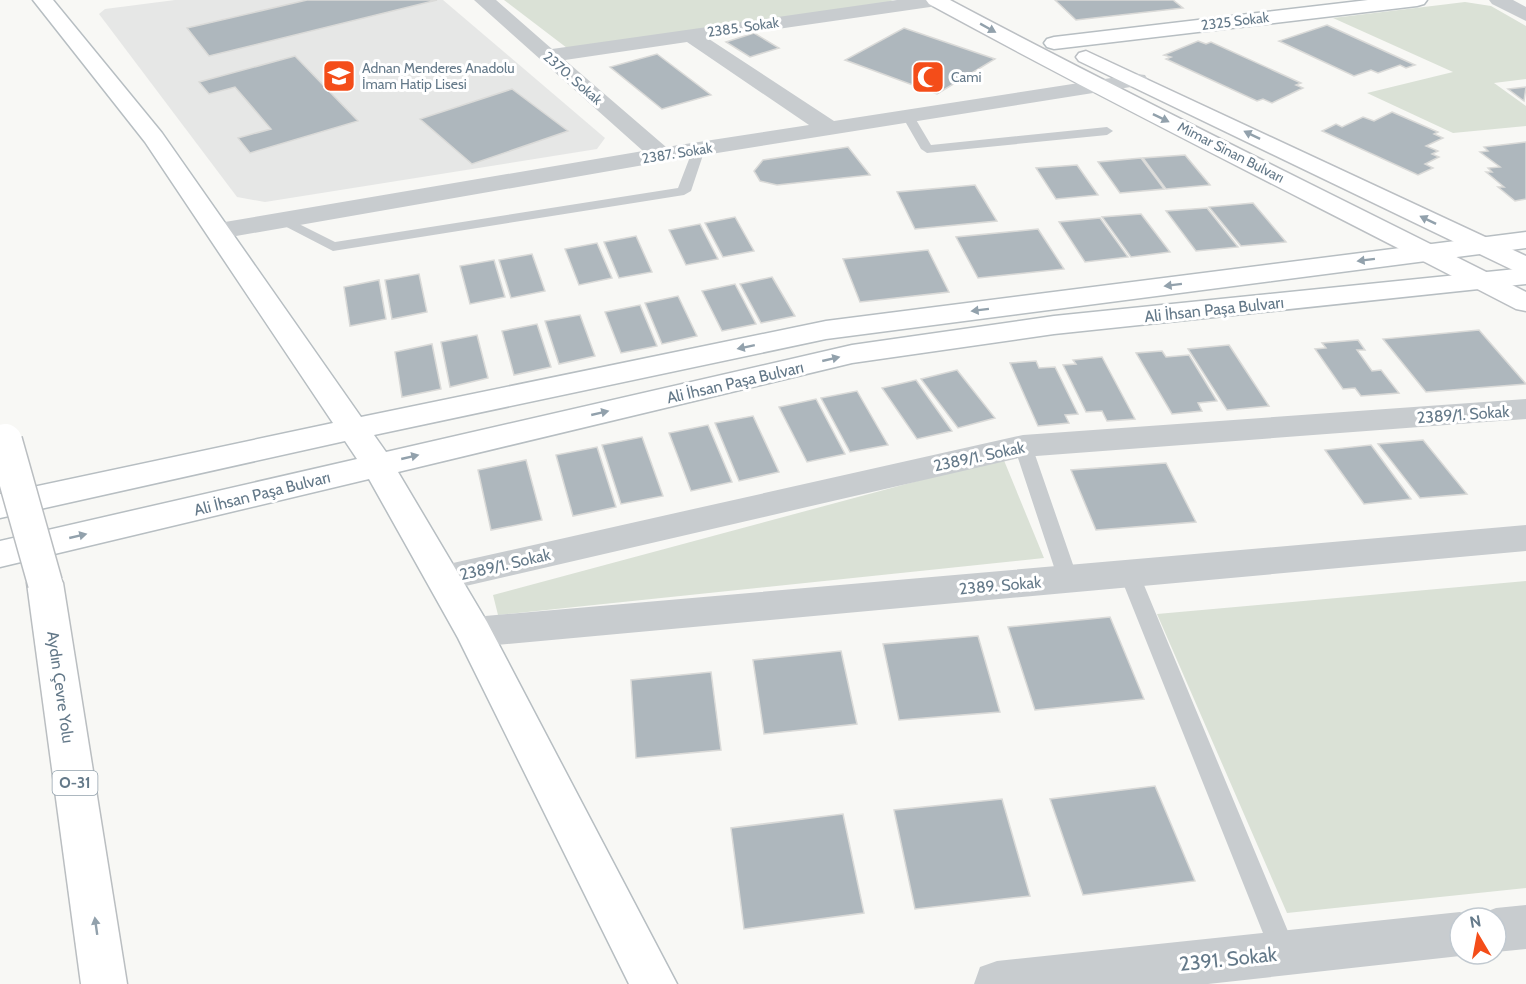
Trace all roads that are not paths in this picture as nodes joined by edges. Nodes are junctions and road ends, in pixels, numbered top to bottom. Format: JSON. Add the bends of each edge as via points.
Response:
{"nodes":[{"id":1,"x":47,"y":0,"type":"edge"},
{"id":2,"x":484,"y":0,"type":"edge"},
{"id":3,"x":937,"y":0,"type":"edge"},
{"id":4,"x":1417,"y":0,"type":"edge"},
{"id":5,"x":1499,"y":0,"type":"edge"},
{"id":6,"x":1526,"y":15,"type":"edge"},
{"id":7,"x":690,"y":35,"type":"junction"},
{"id":8,"x":1045,"y":37,"type":"joint"},
{"id":9,"x":548,"y":56,"type":"junction"},
{"id":10,"x":1137,"y":80,"type":"junction"},
{"id":11,"x":1095,"y":86,"type":"junction"},
{"id":12,"x":908,"y":116,"type":"junction"},
{"id":13,"x":829,"y":128,"type":"junction"},
{"id":14,"x":1107,"y":131,"type":"dead end"},
{"id":15,"x":699,"y":149,"type":"junction"},
{"id":16,"x":661,"y":155,"type":"junction"},
{"id":17,"x":280,"y":220,"type":"junction"},
{"id":18,"x":219,"y":231,"type":"junction"},
{"id":19,"x":1526,"y":240,"type":"edge"},
{"id":20,"x":1480,"y":245,"type":"junction"},
{"id":21,"x":1424,"y":252,"type":"junction"},
{"id":22,"x":1526,"y":266,"type":"edge"},
{"id":23,"x":1526,"y":276,"type":"edge"},
{"id":24,"x":1481,"y":281,"type":"junction"},
{"id":25,"x":1526,"y":303,"type":"edge"},
{"id":26,"x":1526,"y":410,"type":"edge"},
{"id":27,"x":354,"y":429,"type":"junction"},
{"id":28,"x":2,"y":436,"type":"edge"},
{"id":29,"x":1023,"y":446,"type":"junction"},
{"id":30,"x":378,"y":465,"type":"junction"},
{"id":31,"x":0,"y":506,"type":"edge"},
{"id":32,"x":1526,"y":538,"type":"edge"},
{"id":33,"x":0,"y":554,"type":"edge"},
{"id":34,"x":1129,"y":573,"type":"junction"},
{"id":35,"x":444,"y":578,"type":"junction"},
{"id":36,"x":1068,"y":579,"type":"junction"},
{"id":37,"x":474,"y":632,"type":"junction"},
{"id":38,"x":1526,"y":927,"type":"edge"},
{"id":39,"x":1508,"y":929,"type":"edge"},
{"id":40,"x":1448,"y":935,"type":"edge"},
{"id":41,"x":1284,"y":953,"type":"junction"},
{"id":42,"x":104,"y":984,"type":"edge"},
{"id":43,"x":654,"y":984,"type":"edge"},
{"id":44,"x":997,"y":984,"type":"edge"}],
"edges":[{"from":1,"to":18,"type":"main road","via":[[154,138]]},
{"from":2,"to":9,"type":"street","name":"2370. Sokak"},
{"from":3,"to":7,"type":"street","name":"2385. Sokak"},
{"from":3,"to":11,"type":"main road","name":"Mimar Sinan Bulvarı","one_way":true},
{"from":4,"to":8,"type":"main road","name":"2325 Sokak"},
{"from":5,"to":6,"type":"street"},
{"from":7,"to":9,"type":"street","name":"2385. Sokak"},
{"from":7,"to":13,"type":"street"},
{"from":8,"to":10,"type":"main road","name":"Mimar Sinan Bulvarı"},
{"from":9,"to":16,"type":"street","name":"2370. Sokak"},
{"from":10,"to":11,"type":"street","name":"2387. Sokak"},
{"from":20,"to":10,"type":"main road","name":"Mimar Sinan Bulvarı","one_way":true},
{"from":11,"to":12,"type":"street","name":"2387. Sokak"},
{"from":11,"to":21,"type":"main road","name":"Mimar Sinan Bulvarı","one_way":true},
{"from":12,"to":13,"type":"street","name":"2387. Sokak"},
{"from":12,"to":14,"type":"lane","via":[[927,149]]},
{"from":13,"to":15,"type":"street","name":"2387. Sokak"},
{"from":15,"to":16,"type":"street","name":"2387. Sokak"},
{"from":15,"to":17,"type":"lane","via":[[684,191],[333,247]]},
{"from":16,"to":17,"type":"street","name":"2387. Sokak"},
{"from":17,"to":18,"type":"street","name":"2387. Sokak"},
{"from":18,"to":27,"type":"main road"},
{"from":19,"to":20,"type":"main road"},
{"from":20,"to":21,"type":"main road","name":"Ali İhsan Paşa Bulvarı"},
{"from":20,"to":22,"type":"main road","name":"Mimar Sinan Bulvarı"},
{"from":21,"to":24,"type":"main road","name":"Mimar Sinan Bulvarı"},
{"from":21,"to":27,"type":"main road","name":"Ali İhsan Paşa Bulvarı","one_way":true,"via":[[826,330]]},
{"from":23,"to":24,"type":"main road","name":"Ali İhsan Paşa Bulvarı"},
{"from":24,"to":25,"type":"main road","name":"Mimar Sinan Bulvarı"},
{"from":30,"to":24,"type":"main road","name":"Ali İhsan Paşa Bulvarı","one_way":true,"via":[[852,354],[1054,325]]},
{"from":26,"to":29,"type":"street","name":"2389/1. Sokak"},
{"from":27,"to":30,"type":"main road"},
{"from":27,"to":31,"type":"main road","name":"Ali İhsan Paşa Bulvarı"},
{"from":42,"to":28,"type":"main road","name":"Aydın Çevre Yolu","number":"O-31","one_way":true,"bridge":true,"via":[[45,583]]},
{"from":29,"to":35,"type":"street","name":"2389/1. Sokak"},
{"from":29,"to":36,"type":"lane"},
{"from":33,"to":30,"type":"main road","name":"Ali İhsan Paşa Bulvarı","one_way":true},
{"from":30,"to":35,"type":"main road"},
{"from":32,"to":34,"type":"street","name":"2389. Sokak"},
{"from":34,"to":36,"type":"street","name":"2389. Sokak"},
{"from":34,"to":41,"type":"lane"},
{"from":35,"to":37,"type":"main road"},
{"from":36,"to":37,"type":"street","name":"2389. Sokak"},
{"from":37,"to":43,"type":"main road"},
{"from":38,"to":39,"type":"street"},
{"from":40,"to":41,"type":"street","name":"2391. Sokak"},
{"from":41,"to":44,"type":"street","name":"2391. Sokak"}]}
